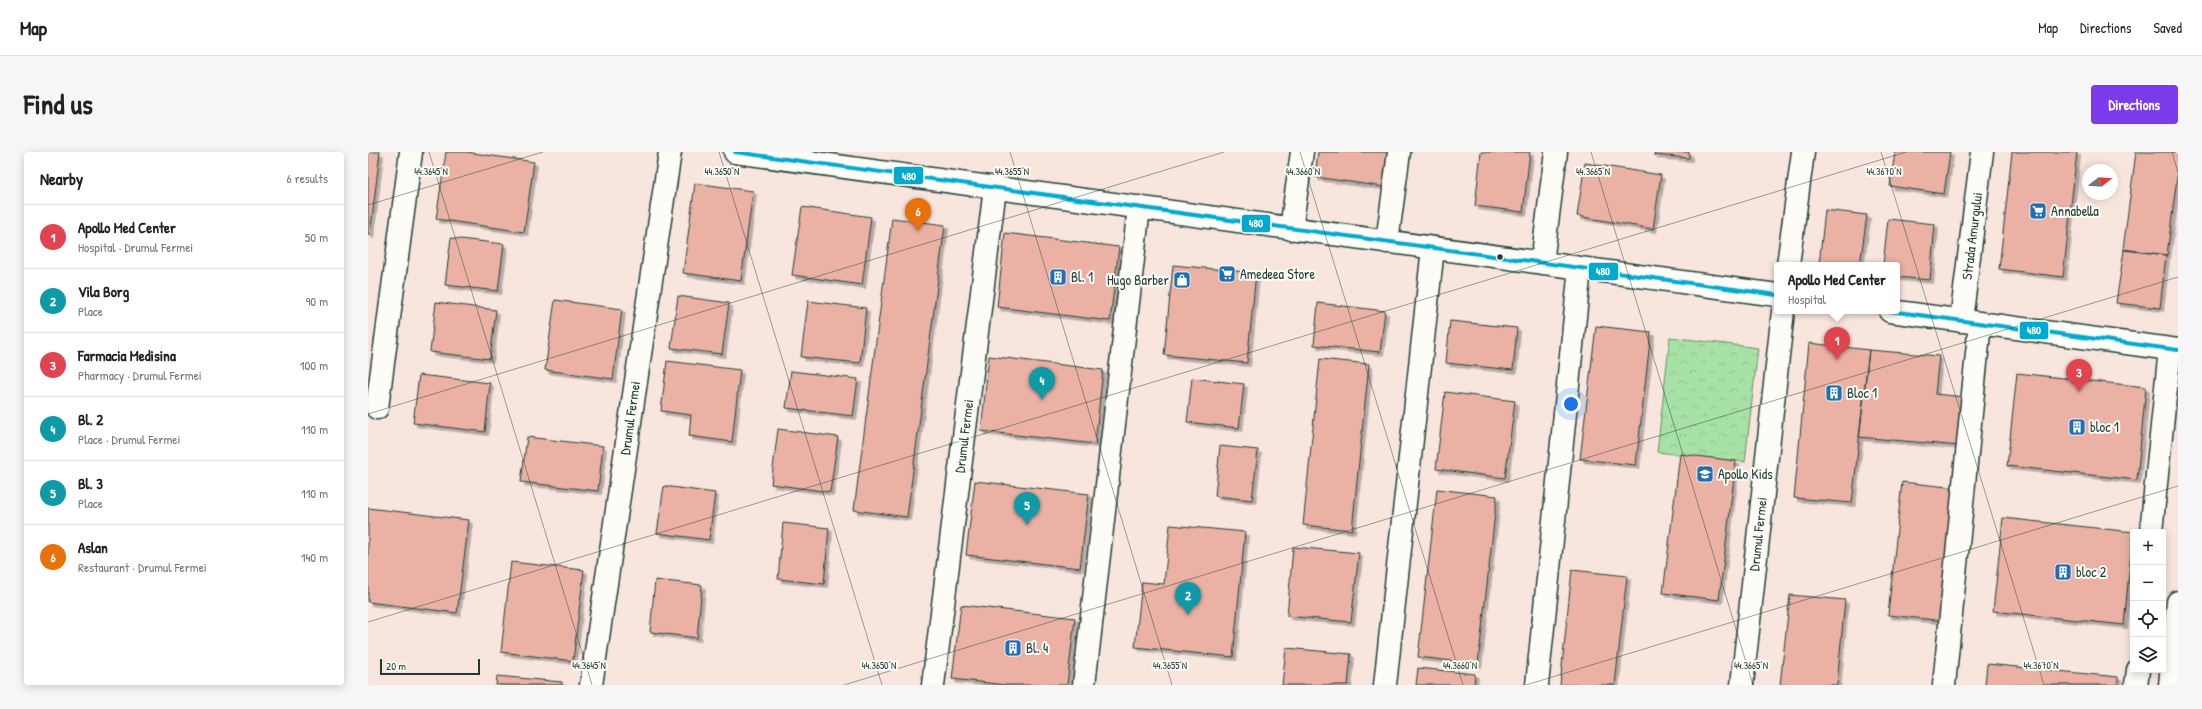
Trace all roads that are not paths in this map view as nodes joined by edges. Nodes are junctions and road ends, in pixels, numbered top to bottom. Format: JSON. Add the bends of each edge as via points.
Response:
{"nodes":[{"id":1,"x":412,"y":152,"type":"edge"},
{"id":2,"x":670,"y":152,"type":"edge"},
{"id":3,"x":734,"y":152,"type":"edge"},
{"id":4,"x":1302,"y":152,"type":"edge"},
{"id":5,"x":1399,"y":152,"type":"edge"},
{"id":6,"x":1556,"y":152,"type":"edge"},
{"id":7,"x":1804,"y":152,"type":"edge"},
{"id":8,"x":1982,"y":152,"type":"edge"},
{"id":9,"x":995,"y":188,"type":"junction"},
{"id":10,"x":1139,"y":207,"type":"junction"},
{"id":11,"x":1292,"y":229,"type":"junction"},
{"id":12,"x":1387,"y":242,"type":"junction"},
{"id":13,"x":1433,"y":248,"type":"junction"},
{"id":14,"x":1788,"y":262,"type":"edge"},
{"id":15,"x":1542,"y":263,"type":"junction"},
{"id":16,"x":1580,"y":268,"type":"junction"},
{"id":17,"x":1774,"y":295,"type":"edge"},
{"id":18,"x":1900,"y":312,"type":"edge"},
{"id":19,"x":1783,"y":314,"type":"edge"},
{"id":20,"x":1970,"y":322,"type":"junction"},
{"id":21,"x":2174,"y":350,"type":"edge"},
{"id":22,"x":377,"y":408,"type":"dead end"},
{"id":23,"x":2151,"y":529,"type":"edge"},
{"id":24,"x":2178,"y":602,"type":"edge"},
{"id":25,"x":2138,"y":673,"type":"edge"},
{"id":26,"x":591,"y":685,"type":"edge"},
{"id":27,"x":933,"y":685,"type":"edge"},
{"id":28,"x":1084,"y":685,"type":"edge"},
{"id":29,"x":1385,"y":685,"type":"edge"},
{"id":30,"x":1537,"y":685,"type":"edge"},
{"id":31,"x":1742,"y":685,"type":"edge"},
{"id":32,"x":1944,"y":685,"type":"edge"},
{"id":33,"x":2136,"y":685,"type":"edge"},
{"id":34,"x":2170,"y":685,"type":"edge"}],
"edges":[{"from":1,"to":22,"type":"street"},
{"from":2,"to":26,"type":"street","name":"Drumul Fermei"},
{"from":3,"to":9,"type":"street"},
{"from":4,"to":11,"type":"street"},
{"from":5,"to":12,"type":"street"},
{"from":6,"to":15,"type":"street"},
{"from":7,"to":14,"type":"street"},
{"from":8,"to":20,"type":"street","name":"Strada Amurgului"},
{"from":9,"to":10,"type":"street"},
{"from":9,"to":27,"type":"street","name":"Drumul Fermei"},
{"from":10,"to":11,"type":"street"},
{"from":10,"to":28,"type":"street"},
{"from":11,"to":12,"type":"street"},
{"from":12,"to":13,"type":"street"},
{"from":13,"to":15,"type":"street"},
{"from":13,"to":29,"type":"street"},
{"from":15,"to":16,"type":"street"},
{"from":16,"to":17,"type":"street"},
{"from":16,"to":30,"type":"street"},
{"from":18,"to":20,"type":"street"},
{"from":19,"to":31,"type":"street","name":"Drumul Fermei"},
{"from":20,"to":21,"type":"street"},
{"from":20,"to":32,"type":"street","name":"Strada Amurgului"},
{"from":21,"to":23,"type":"street"},
{"from":24,"to":34,"type":"street"},
{"from":25,"to":33,"type":"street"}]}
